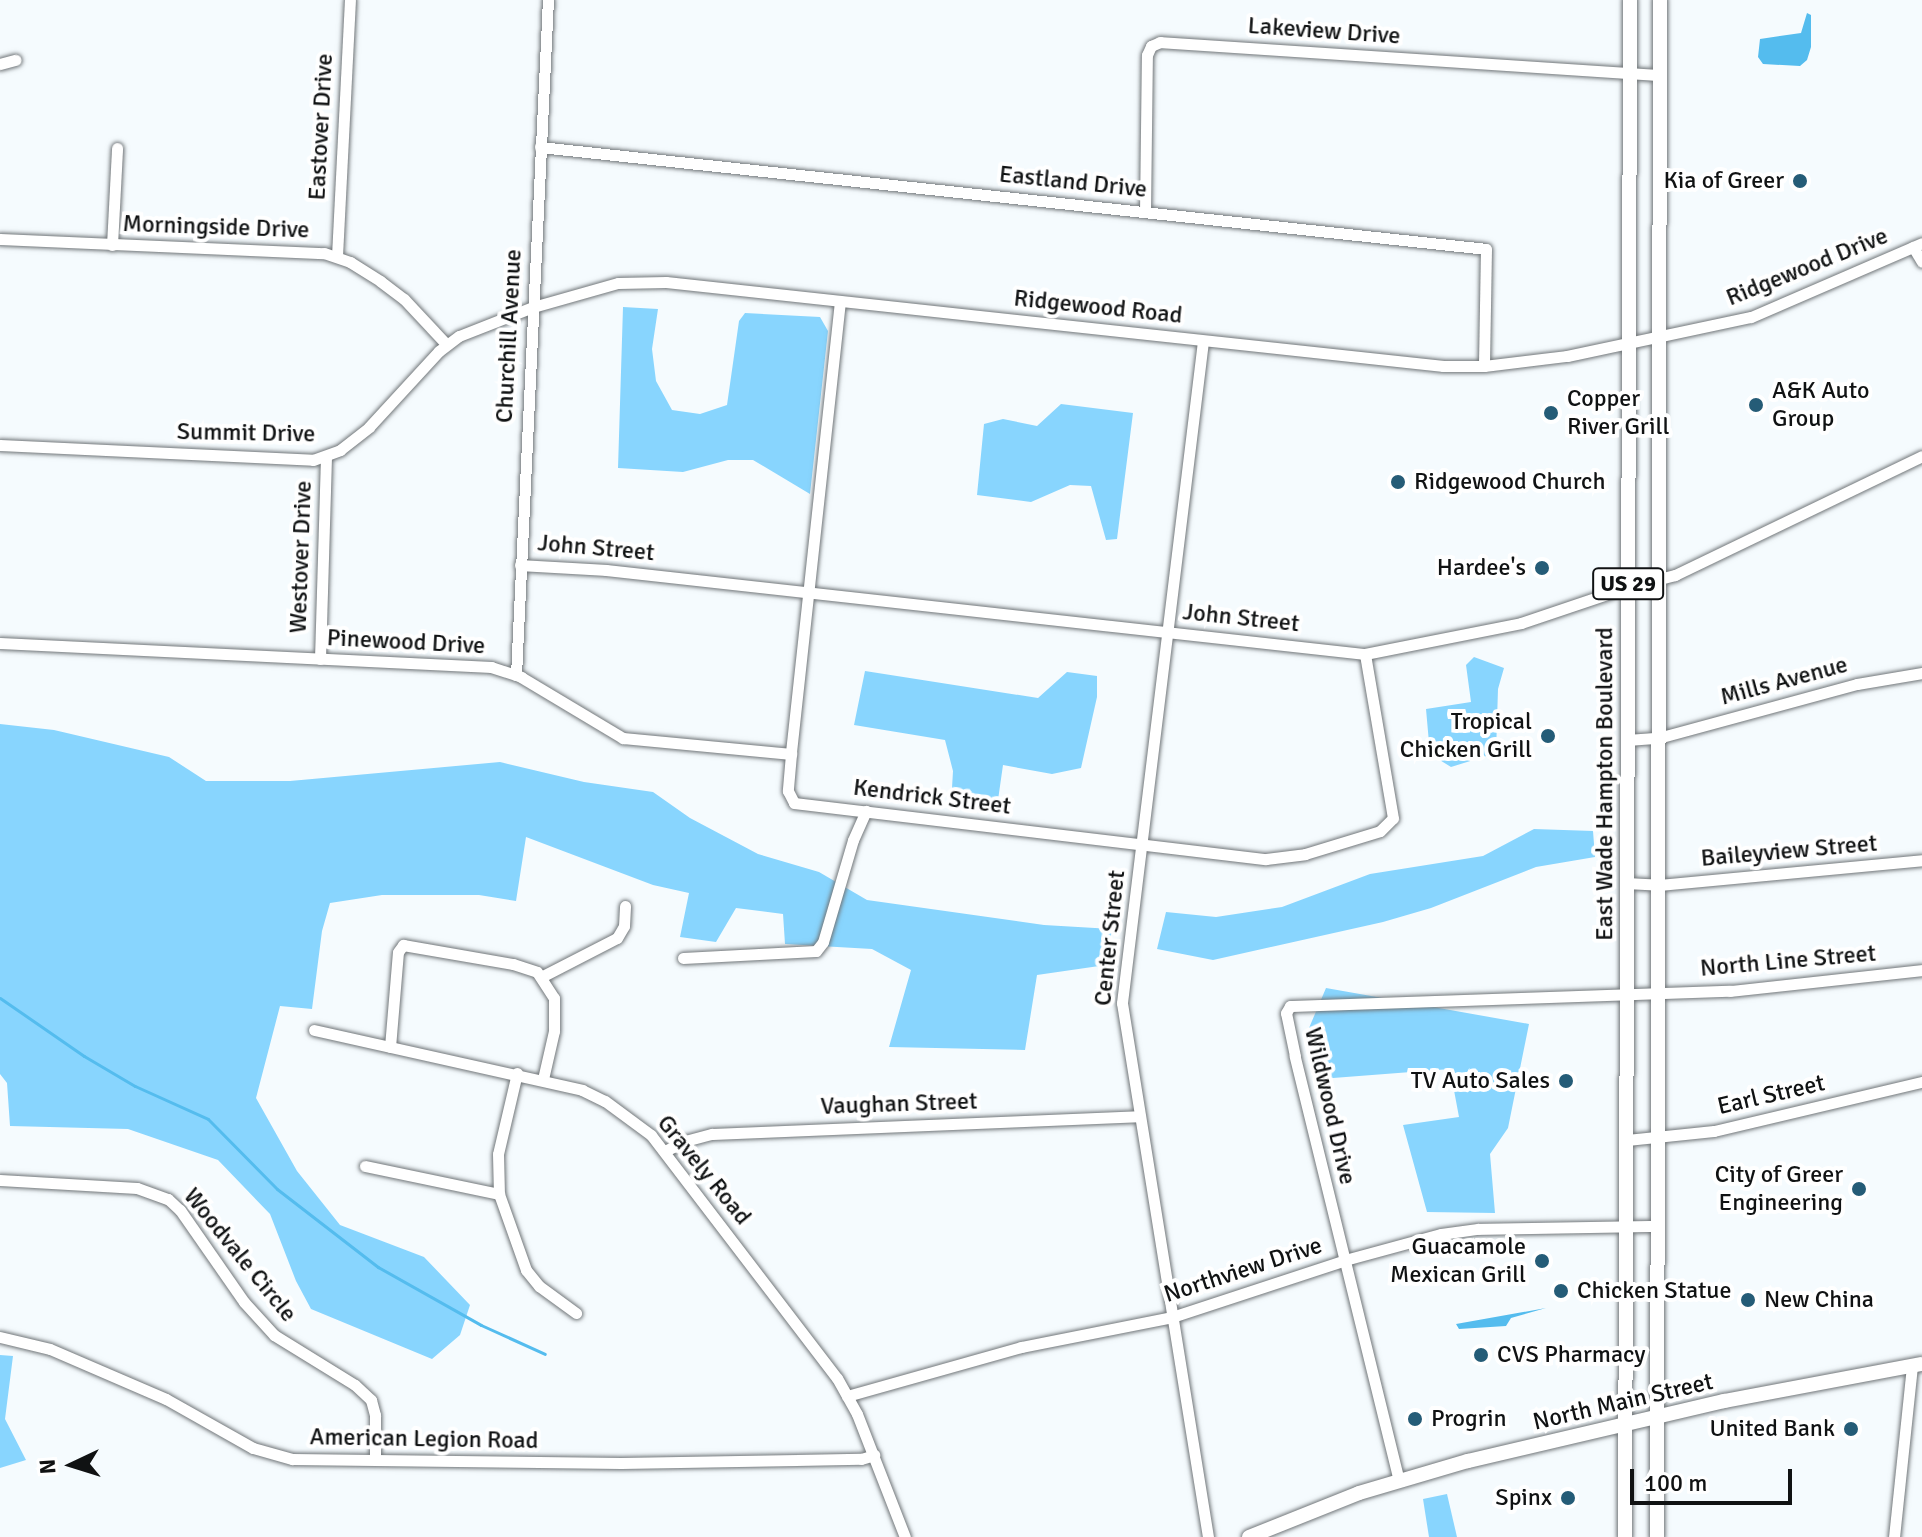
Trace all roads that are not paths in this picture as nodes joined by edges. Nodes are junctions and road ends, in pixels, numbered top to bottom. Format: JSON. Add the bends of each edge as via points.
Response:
{"nodes":[{"id":1,"x":350,"y":0,"type":"edge"},
{"id":2,"x":548,"y":0,"type":"edge"},
{"id":3,"x":1630,"y":0,"type":"edge"},
{"id":4,"x":1660,"y":0,"type":"edge"},
{"id":5,"x":15,"y":60,"type":"dead end"},
{"id":6,"x":0,"y":64,"type":"edge"},
{"id":7,"x":1630,"y":75,"type":"junction"},
{"id":8,"x":1660,"y":75,"type":"junction"},
{"id":9,"x":540,"y":147,"type":"junction"},
{"id":10,"x":117,"y":148,"type":"dead end"},
{"id":11,"x":1145,"y":212,"type":"junction"},
{"id":12,"x":0,"y":239,"type":"edge"},
{"id":13,"x":112,"y":245,"type":"junction"},
{"id":14,"x":1918,"y":245,"type":"edge"},
{"id":15,"x":337,"y":256,"type":"junction"},
{"id":16,"x":1922,"y":262,"type":"edge"},
{"id":17,"x":840,"y":301,"type":"junction"},
{"id":18,"x":533,"y":307,"type":"junction"},
{"id":19,"x":1659,"y":336,"type":"junction"},
{"id":20,"x":1203,"y":341,"type":"junction"},
{"id":21,"x":1628,"y":343,"type":"junction"},
{"id":22,"x":446,"y":344,"type":"junction"},
{"id":23,"x":1484,"y":366,"type":"junction"},
{"id":24,"x":0,"y":445,"type":"edge"},
{"id":25,"x":1922,"y":456,"type":"edge"},
{"id":26,"x":326,"y":457,"type":"junction"},
{"id":27,"x":520,"y":565,"type":"junction"},
{"id":28,"x":1658,"y":581,"type":"junction"},
{"id":29,"x":1628,"y":587,"type":"junction"},
{"id":30,"x":808,"y":592,"type":"junction"},
{"id":31,"x":1168,"y":633,"type":"junction"},
{"id":32,"x":0,"y":643,"type":"edge"},
{"id":33,"x":1365,"y":654,"type":"junction"},
{"id":34,"x":320,"y":659,"type":"junction"},
{"id":35,"x":1922,"y":673,"type":"edge"},
{"id":36,"x":516,"y":675,"type":"junction"},
{"id":37,"x":1658,"y":738,"type":"junction"},
{"id":38,"x":1627,"y":740,"type":"junction"},
{"id":39,"x":791,"y":754,"type":"junction"},
{"id":40,"x":866,"y":811,"type":"junction"},
{"id":41,"x":1142,"y":843,"type":"junction"},
{"id":42,"x":1922,"y":860,"type":"edge"},
{"id":43,"x":1626,"y":883,"type":"junction"},
{"id":44,"x":1659,"y":885,"type":"junction"},
{"id":45,"x":625,"y":906,"type":"dead end"},
{"id":46,"x":683,"y":958,"type":"dead end"},
{"id":47,"x":1922,"y":970,"type":"edge"},
{"id":48,"x":541,"y":977,"type":"junction"},
{"id":49,"x":1657,"y":994,"type":"junction"},
{"id":50,"x":1626,"y":996,"type":"junction"},
{"id":51,"x":314,"y":1030,"type":"dead end"},
{"id":52,"x":390,"y":1047,"type":"junction"},
{"id":53,"x":517,"y":1073,"type":"junction"},
{"id":54,"x":543,"y":1079,"type":"junction"},
{"id":55,"x":1922,"y":1082,"type":"edge"},
{"id":56,"x":1139,"y":1116,"type":"junction"},
{"id":57,"x":1659,"y":1138,"type":"junction"},
{"id":58,"x":1627,"y":1140,"type":"junction"},
{"id":59,"x":665,"y":1151,"type":"junction"},
{"id":60,"x":365,"y":1166,"type":"dead end"},
{"id":61,"x":0,"y":1180,"type":"edge"},
{"id":62,"x":499,"y":1194,"type":"junction"},
{"id":63,"x":1658,"y":1226,"type":"junction"},
{"id":64,"x":1627,"y":1227,"type":"junction"},
{"id":65,"x":1345,"y":1260,"type":"junction"},
{"id":66,"x":576,"y":1313,"type":"dead end"},
{"id":67,"x":1172,"y":1317,"type":"junction"},
{"id":68,"x":0,"y":1337,"type":"edge"},
{"id":69,"x":1917,"y":1364,"type":"edge"},
{"id":70,"x":847,"y":1396,"type":"junction"},
{"id":71,"x":1657,"y":1417,"type":"junction"},
{"id":72,"x":1625,"y":1424,"type":"junction"},
{"id":73,"x":874,"y":1455,"type":"junction"},
{"id":74,"x":375,"y":1458,"type":"junction"},
{"id":75,"x":1399,"y":1481,"type":"junction"},
{"id":76,"x":905,"y":1537,"type":"edge"},
{"id":77,"x":1208,"y":1537,"type":"edge"},
{"id":78,"x":1249,"y":1537,"type":"edge"},
{"id":79,"x":1625,"y":1537,"type":"edge"},
{"id":80,"x":1657,"y":1537,"type":"edge"},
{"id":81,"x":1894,"y":1537,"type":"edge"}],
"edges":[{"from":1,"to":15,"type":"street","name":"Eastover Drive"},
{"from":2,"to":9,"type":"street","name":"Churchill Avenue"},
{"from":3,"to":7,"type":"main road","name":"East Wade Hampton Boulevard","number":"US 29"},
{"from":4,"to":8,"type":"main road","number":"US 29"},
{"from":5,"to":6,"type":"street"},
{"from":7,"to":8,"type":"street","name":"Lakeview Drive"},
{"from":7,"to":11,"type":"street","name":"Lakeview Drive","via":[[1160,42],[1147,55]]},
{"from":7,"to":21,"type":"main road","name":"East Wade Hampton Boulevard","number":"US 29"},
{"from":8,"to":19,"type":"main road","number":"US 29"},
{"from":9,"to":11,"type":"street","name":"Eastland Drive"},
{"from":9,"to":18,"type":"street","name":"Churchill Avenue"},
{"from":10,"to":13,"type":"street"},
{"from":11,"to":23,"type":"street","name":"Eastland Drive","via":[[1486,249]]},
{"from":12,"to":13,"type":"street","name":"Morningside Drive"},
{"from":13,"to":15,"type":"street","name":"Morningside Drive"},
{"from":14,"to":16,"type":"street"},
{"from":14,"to":19,"type":"street","name":"Ridgewood Drive","via":[[1751,317]]},
{"from":15,"to":22,"type":"street","name":"Morningside Drive","via":[[404,299]]},
{"from":17,"to":18,"type":"street","name":"Ridgewood Road","via":[[634,281]]},
{"from":17,"to":20,"type":"street","name":"Ridgewood Road"},
{"from":17,"to":30,"type":"street","name":"Kendrick Street"},
{"from":18,"to":22,"type":"street","name":"Summit Drive"},
{"from":18,"to":27,"type":"street","name":"Churchill Avenue"},
{"from":19,"to":21,"type":"street","name":"Ridgewood Road"},
{"from":19,"to":28,"type":"main road","number":"US 29"},
{"from":20,"to":23,"type":"street","name":"Ridgewood Road"},
{"from":20,"to":31,"type":"street","name":"Center Street"},
{"from":21,"to":23,"type":"street","name":"Ridgewood Road"},
{"from":21,"to":29,"type":"main road","name":"East Wade Hampton Boulevard","number":"US 29"},
{"from":22,"to":26,"type":"street","name":"Summit Drive","via":[[391,406]]},
{"from":24,"to":26,"type":"street","name":"Summit Drive","via":[[300,461]]},
{"from":25,"to":28,"type":"street","name":"John Street","via":[[1706,563]]},
{"from":26,"to":34,"type":"street","name":"Westover Drive"},
{"from":27,"to":30,"type":"street","name":"John Street"},
{"from":27,"to":36,"type":"street","name":"Churchill Avenue"},
{"from":28,"to":29,"type":"street","name":"John Street"},
{"from":28,"to":37,"type":"main road","number":"US 29"},
{"from":29,"to":33,"type":"street","name":"John Street","via":[[1521,623]]},
{"from":29,"to":38,"type":"main road","name":"East Wade Hampton Boulevard","number":"US 29"},
{"from":30,"to":31,"type":"street","name":"John Street"},
{"from":30,"to":39,"type":"street","name":"Kendrick Street"},
{"from":31,"to":33,"type":"street","name":"John Street"},
{"from":31,"to":41,"type":"street","name":"Center Street"},
{"from":32,"to":34,"type":"street","name":"Pinewood Drive"},
{"from":33,"to":41,"type":"street","name":"Kendrick Street","via":[[1393,809],[1388,826],[1279,859]]},
{"from":34,"to":36,"type":"street","name":"Pinewood Drive","via":[[491,667]]},
{"from":35,"to":37,"type":"street","name":"Mills Avenue","via":[[1857,684]]},
{"from":36,"to":39,"type":"street","name":"Pinewood Drive","via":[[623,738]]},
{"from":37,"to":38,"type":"street","name":"Mills Avenue"},
{"from":37,"to":44,"type":"main road","number":"US 29"},
{"from":38,"to":43,"type":"main road","name":"East Wade Hampton Boulevard","number":"US 29"},
{"from":39,"to":40,"type":"street","name":"Kendrick Street","via":[[788,791],[794,803]]},
{"from":40,"to":41,"type":"street","name":"Kendrick Street"},
{"from":40,"to":46,"type":"street","via":[[816,951]]},
{"from":41,"to":56,"type":"street","name":"Center Street","via":[[1122,1003]]},
{"from":42,"to":44,"type":"street","name":"Baileyview Street"},
{"from":43,"to":44,"type":"street","name":"Baileyview Street"},
{"from":43,"to":50,"type":"main road","name":"East Wade Hampton Boulevard","number":"US 29"},
{"from":44,"to":49,"type":"main road","number":"US 29"},
{"from":45,"to":48,"type":"street","via":[[617,938]]},
{"from":47,"to":49,"type":"street","name":"North Line Street","via":[[1771,988]]},
{"from":48,"to":52,"type":"street","via":[[513,964],[403,945],[398,952]]},
{"from":48,"to":54,"type":"street","via":[[557,1011]]},
{"from":49,"to":50,"type":"street","name":"Wildwood Drive"},
{"from":49,"to":57,"type":"main road","number":"US 29"},
{"from":50,"to":58,"type":"main road","name":"East Wade Hampton Boulevard","number":"US 29"},
{"from":50,"to":65,"type":"street","name":"Wildwood Drive","via":[[1290,1006],[1286,1013],[1295,1056]]},
{"from":51,"to":52,"type":"street","name":"Gravely Road"},
{"from":52,"to":53,"type":"street","name":"Gravely Road"},
{"from":53,"to":54,"type":"street","name":"Gravely Road"},
{"from":53,"to":62,"type":"street","via":[[498,1154]]},
{"from":54,"to":59,"type":"street","name":"Gravely Road","via":[[605,1101]]},
{"from":55,"to":57,"type":"street","name":"Earl Street","via":[[1739,1126]]},
{"from":56,"to":59,"type":"street","name":"Vaughan Street","via":[[712,1134]]},
{"from":56,"to":67,"type":"street","name":"Center Street"},
{"from":57,"to":58,"type":"street","name":"Earl Street"},
{"from":57,"to":63,"type":"main road","number":"US 29"},
{"from":58,"to":64,"type":"main road","name":"East Wade Hampton Boulevard","number":"US 29"},
{"from":59,"to":70,"type":"street","name":"Gravely Road"},
{"from":60,"to":62,"type":"street"},
{"from":61,"to":74,"type":"street","name":"Woodvale Circle","via":[[137,1188],[168,1199],[274,1335],[371,1400]]},
{"from":62,"to":66,"type":"street","via":[[526,1270]]},
{"from":63,"to":64,"type":"street","name":"Northview Drive"},
{"from":63,"to":71,"type":"main road","number":"US 29"},
{"from":64,"to":65,"type":"street","name":"Northview Drive","via":[[1460,1230]]},
{"from":64,"to":72,"type":"main road","name":"East Wade Hampton Boulevard","number":"US 29"},
{"from":65,"to":67,"type":"street","name":"Northview Drive"},
{"from":65,"to":75,"type":"street","name":"Wildwood Drive"},
{"from":67,"to":70,"type":"street","name":"Northview Drive","via":[[1021,1347]]},
{"from":67,"to":77,"type":"street","name":"Center Street"},
{"from":68,"to":74,"type":"street","name":"American Legion Road","via":[[50,1349],[161,1396],[264,1452],[307,1460]]},
{"from":69,"to":71,"type":"main road","name":"North Main Street"},
{"from":69,"to":81,"type":"street"},
{"from":70,"to":73,"type":"street","name":"Gravely Road"},
{"from":71,"to":72,"type":"main road","name":"North Main Street"},
{"from":71,"to":80,"type":"main road","number":"US 29"},
{"from":72,"to":75,"type":"main road","name":"North Main Street"},
{"from":72,"to":79,"type":"main road","number":"US 29"},
{"from":73,"to":74,"type":"street","name":"American Legion Road","via":[[621,1463]]},
{"from":73,"to":76,"type":"street","name":"Gravely Road"},
{"from":75,"to":78,"type":"main road","name":"North Main Street"}]}
